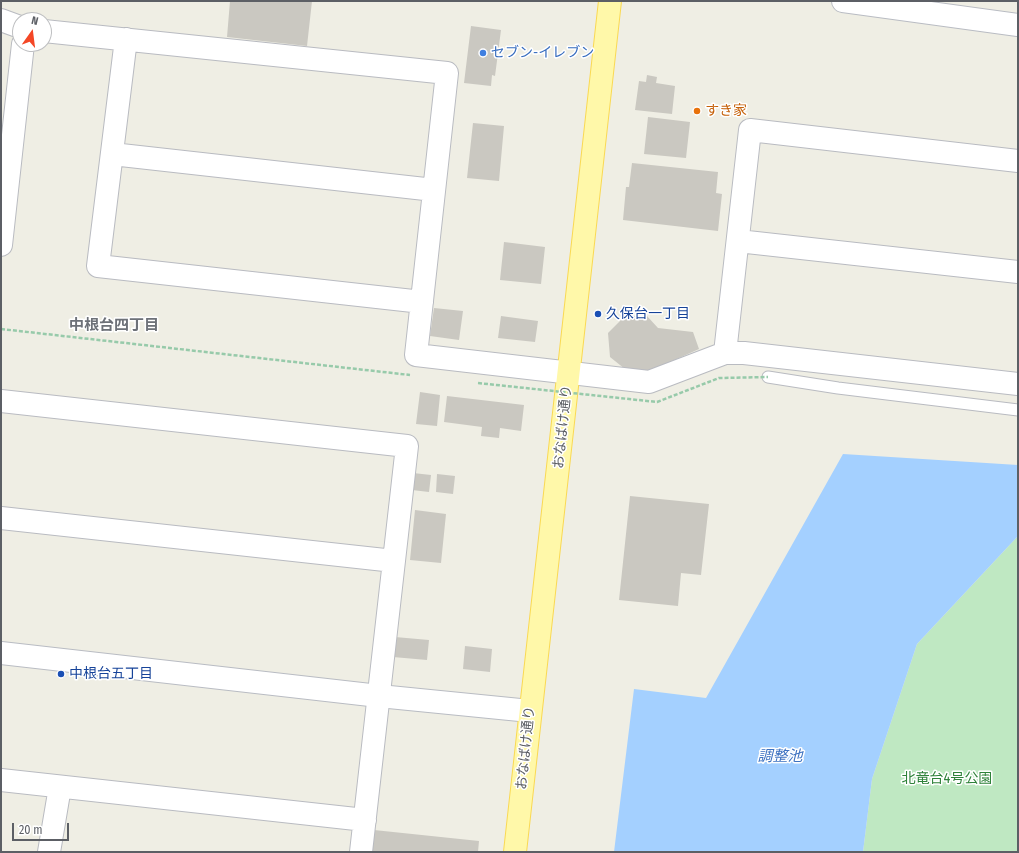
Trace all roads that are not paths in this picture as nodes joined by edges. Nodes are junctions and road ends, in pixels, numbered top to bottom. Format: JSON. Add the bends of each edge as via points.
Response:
{"nodes":[{"id":1,"x":610,"y":1,"type":"edge"},
{"id":2,"x":843,"y":1,"type":"edge"},
{"id":3,"x":1,"y":20,"type":"edge"},
{"id":4,"x":12,"y":24,"type":"edge"},
{"id":5,"x":1018,"y":25,"type":"edge"},
{"id":6,"x":52,"y":32,"type":"edge"},
{"id":7,"x":126,"y":39,"type":"junction"},
{"id":8,"x":22,"y":52,"type":"edge"},
{"id":9,"x":6,"y":145,"type":"edge"},
{"id":10,"x":112,"y":154,"type":"junction"},
{"id":11,"x":1018,"y":161,"type":"edge"},
{"id":12,"x":434,"y":190,"type":"junction"},
{"id":13,"x":738,"y":241,"type":"junction"},
{"id":14,"x":1,"y":245,"type":"edge"},
{"id":15,"x":1018,"y":272,"type":"edge"},
{"id":16,"x":422,"y":302,"type":"junction"},
{"id":17,"x":725,"y":353,"type":"junction"},
{"id":18,"x":568,"y":373,"type":"junction"},
{"id":19,"x":768,"y":377,"type":"road end"},
{"id":20,"x":1018,"y":384,"type":"edge"},
{"id":21,"x":1,"y":401,"type":"edge"},
{"id":22,"x":1018,"y":410,"type":"edge"},
{"id":23,"x":1,"y":518,"type":"edge"},
{"id":24,"x":394,"y":560,"type":"junction"},
{"id":25,"x":1,"y":653,"type":"edge"},
{"id":26,"x":379,"y":696,"type":"junction"},
{"id":27,"x":530,"y":711,"type":"junction"},
{"id":28,"x":1,"y":780,"type":"edge"},
{"id":29,"x":60,"y":787,"type":"junction"},
{"id":30,"x":365,"y":820,"type":"junction"},
{"id":31,"x":49,"y":852,"type":"edge"},
{"id":32,"x":361,"y":852,"type":"edge"},
{"id":33,"x":515,"y":852,"type":"edge"}],
"edges":[{"from":1,"to":18,"type":"main road","name":"おなばけ通り"},
{"from":2,"to":5,"type":"street"},
{"from":3,"to":4,"type":"street"},
{"from":6,"to":7,"type":"street"},
{"from":7,"to":10,"type":"street"},
{"from":7,"to":12,"type":"street","via":[[447,73]]},
{"from":8,"to":9,"type":"street"},
{"from":9,"to":14,"type":"street"},
{"from":10,"to":12,"type":"street"},
{"from":10,"to":16,"type":"street","via":[[98,266]]},
{"from":11,"to":13,"type":"street","via":[[750,130]]},
{"from":12,"to":16,"type":"street"},
{"from":13,"to":15,"type":"street"},
{"from":13,"to":17,"type":"street"},
{"from":16,"to":18,"type":"street","via":[[416,355]]},
{"from":17,"to":18,"type":"street","via":[[649,382]]},
{"from":17,"to":20,"type":"street"},
{"from":18,"to":27,"type":"main road","name":"おなばけ通り"},
{"from":19,"to":22,"type":"lane"},
{"from":21,"to":24,"type":"street","via":[[407,446]]},
{"from":23,"to":24,"type":"street"},
{"from":24,"to":26,"type":"street"},
{"from":25,"to":26,"type":"street"},
{"from":26,"to":27,"type":"street"},
{"from":26,"to":30,"type":"street"},
{"from":27,"to":33,"type":"main road","name":"おなばけ通り"},
{"from":28,"to":29,"type":"street"},
{"from":29,"to":30,"type":"street"},
{"from":29,"to":31,"type":"street"},
{"from":30,"to":32,"type":"street"}]}
